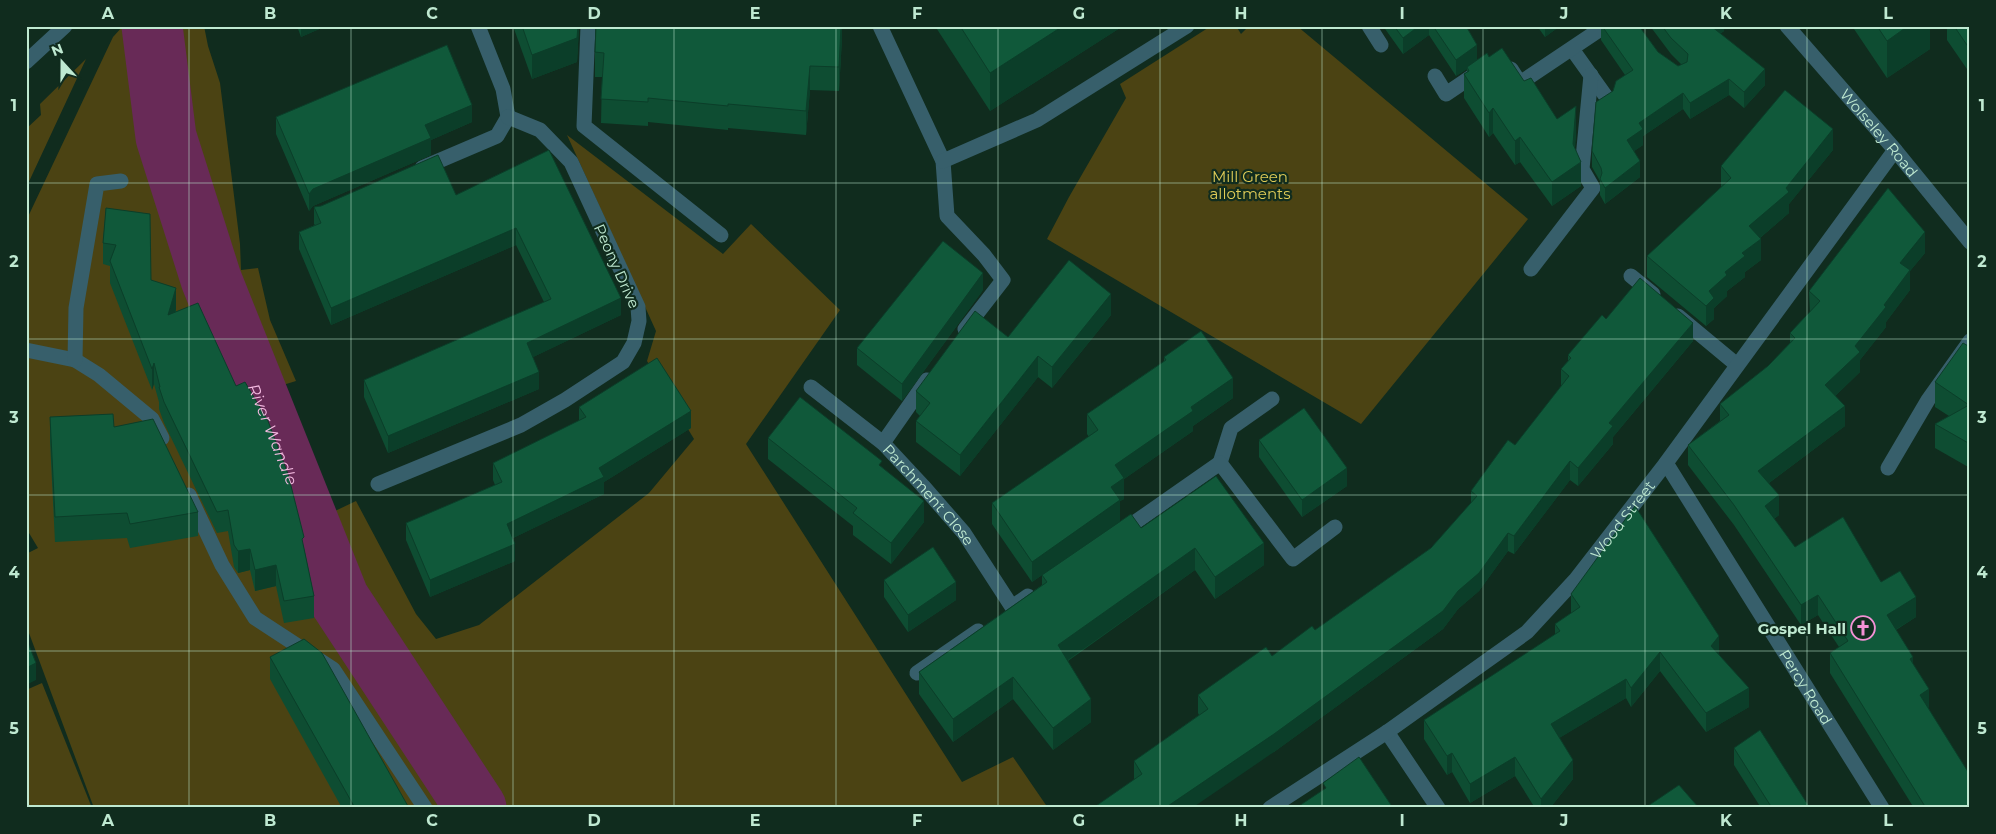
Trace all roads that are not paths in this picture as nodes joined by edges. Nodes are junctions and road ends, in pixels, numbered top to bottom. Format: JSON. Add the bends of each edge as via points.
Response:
{"nodes":[{"id":1,"x":65,"y":26,"type":"edge"},
{"id":2,"x":478,"y":26,"type":"edge"},
{"id":3,"x":588,"y":26,"type":"edge"},
{"id":4,"x":880,"y":26,"type":"edge"},
{"id":5,"x":1187,"y":26,"type":"edge"},
{"id":6,"x":1369,"y":26,"type":"edge"},
{"id":7,"x":1605,"y":26,"type":"edge"},
{"id":8,"x":1787,"y":26,"type":"edge"},
{"id":9,"x":1381,"y":45,"type":"dead end"},
{"id":10,"x":1572,"y":49,"type":"junction"},
{"id":11,"x":26,"y":62,"type":"edge"},
{"id":12,"x":1591,"y":75,"type":"junction"},
{"id":13,"x":1435,"y":76,"type":"dead end"},
{"id":14,"x":1607,"y":98,"type":"edge"},
{"id":15,"x":508,"y":117,"type":"junction"},
{"id":16,"x":1895,"y":150,"type":"junction"},
{"id":17,"x":943,"y":161,"type":"junction"},
{"id":18,"x":407,"y":175,"type":"edge"},
{"id":19,"x":120,"y":181,"type":"dead end"},
{"id":20,"x":721,"y":235,"type":"dead end"},
{"id":21,"x":1970,"y":242,"type":"edge"},
{"id":22,"x":1531,"y":269,"type":"dead end"},
{"id":23,"x":1631,"y":276,"type":"dead end"},
{"id":24,"x":958,"y":339,"type":"edge"},
{"id":25,"x":1970,"y":341,"type":"edge"},
{"id":26,"x":26,"y":350,"type":"edge"},
{"id":27,"x":75,"y":360,"type":"junction"},
{"id":28,"x":1737,"y":365,"type":"junction"},
{"id":29,"x":936,"y":368,"type":"edge"},
{"id":30,"x":811,"y":387,"type":"dead end"},
{"id":31,"x":1272,"y":399,"type":"dead end"},
{"id":32,"x":883,"y":443,"type":"junction"},
{"id":33,"x":169,"y":453,"type":"edge"},
{"id":34,"x":1220,"y":463,"type":"junction"},
{"id":35,"x":1666,"y":464,"type":"junction"},
{"id":36,"x":1888,"y":468,"type":"dead end"},
{"id":37,"x":181,"y":479,"type":"edge"},
{"id":38,"x":378,"y":484,"type":"dead end"},
{"id":39,"x":1335,"y":527,"type":"dead end"},
{"id":40,"x":1108,"y":541,"type":"edge"},
{"id":41,"x":1044,"y":585,"type":"edge"},
{"id":42,"x":988,"y":624,"type":"edge"},
{"id":43,"x":917,"y":673,"type":"edge"},
{"id":44,"x":1387,"y":732,"type":"junction"},
{"id":45,"x":425,"y":808,"type":"edge"},
{"id":46,"x":1270,"y":808,"type":"edge"},
{"id":47,"x":1438,"y":808,"type":"edge"},
{"id":48,"x":1882,"y":808,"type":"edge"}],
"edges":[{"from":1,"to":11,"type":"street"},
{"from":2,"to":15,"type":"street","via":[[503,89]]},
{"from":3,"to":20,"type":"street","via":[[584,126]]},
{"from":4,"to":17,"type":"street"},
{"from":5,"to":17,"type":"street","via":[[1037,120]]},
{"from":6,"to":9,"type":"street"},
{"from":7,"to":10,"type":"street"},
{"from":8,"to":16,"type":"street","name":"Wolseley Road"},
{"from":10,"to":12,"type":"street"},
{"from":10,"to":13,"type":"street","via":[[1520,83],[1499,58],[1446,94]]},
{"from":12,"to":14,"type":"street"},
{"from":12,"to":22,"type":"street","via":[[1582,169],[1593,188]]},
{"from":15,"to":18,"type":"street","via":[[497,136]]},
{"from":15,"to":38,"type":"street","name":"Peony Drive","via":[[540,130],[571,162],[638,307],[634,343],[623,362],[521,425]]},
{"from":16,"to":21,"type":"street","name":"Wolseley Road"},
{"from":16,"to":28,"type":"street","name":"Wood Street"},
{"from":17,"to":24,"type":"street","via":[[947,216],[1003,280]]},
{"from":19,"to":27,"type":"street","via":[[97,184],[76,308]]},
{"from":23,"to":28,"type":"street"},
{"from":25,"to":36,"type":"street","via":[[1928,400]]},
{"from":26,"to":27,"type":"street"},
{"from":27,"to":33,"type":"street","via":[[99,375],[152,419]]},
{"from":28,"to":35,"type":"street","name":"Wood Street"},
{"from":29,"to":32,"type":"street","name":"Parchment Close"},
{"from":30,"to":32,"type":"street"},
{"from":31,"to":34,"type":"street","via":[[1231,428]]},
{"from":32,"to":41,"type":"street","name":"Parchment Close","via":[[964,533],[1008,610]]},
{"from":34,"to":39,"type":"street","via":[[1293,559]]},
{"from":34,"to":40,"type":"street"},
{"from":35,"to":44,"type":"street","name":"Wood Street","via":[[1576,579],[1527,632]]},
{"from":35,"to":48,"type":"street","name":"Percy Road"},
{"from":37,"to":45,"type":"street","via":[[222,564],[255,618],[333,669]]},
{"from":42,"to":43,"type":"street"},
{"from":44,"to":46,"type":"street","name":"Wood Street"},
{"from":44,"to":47,"type":"street"}]}
